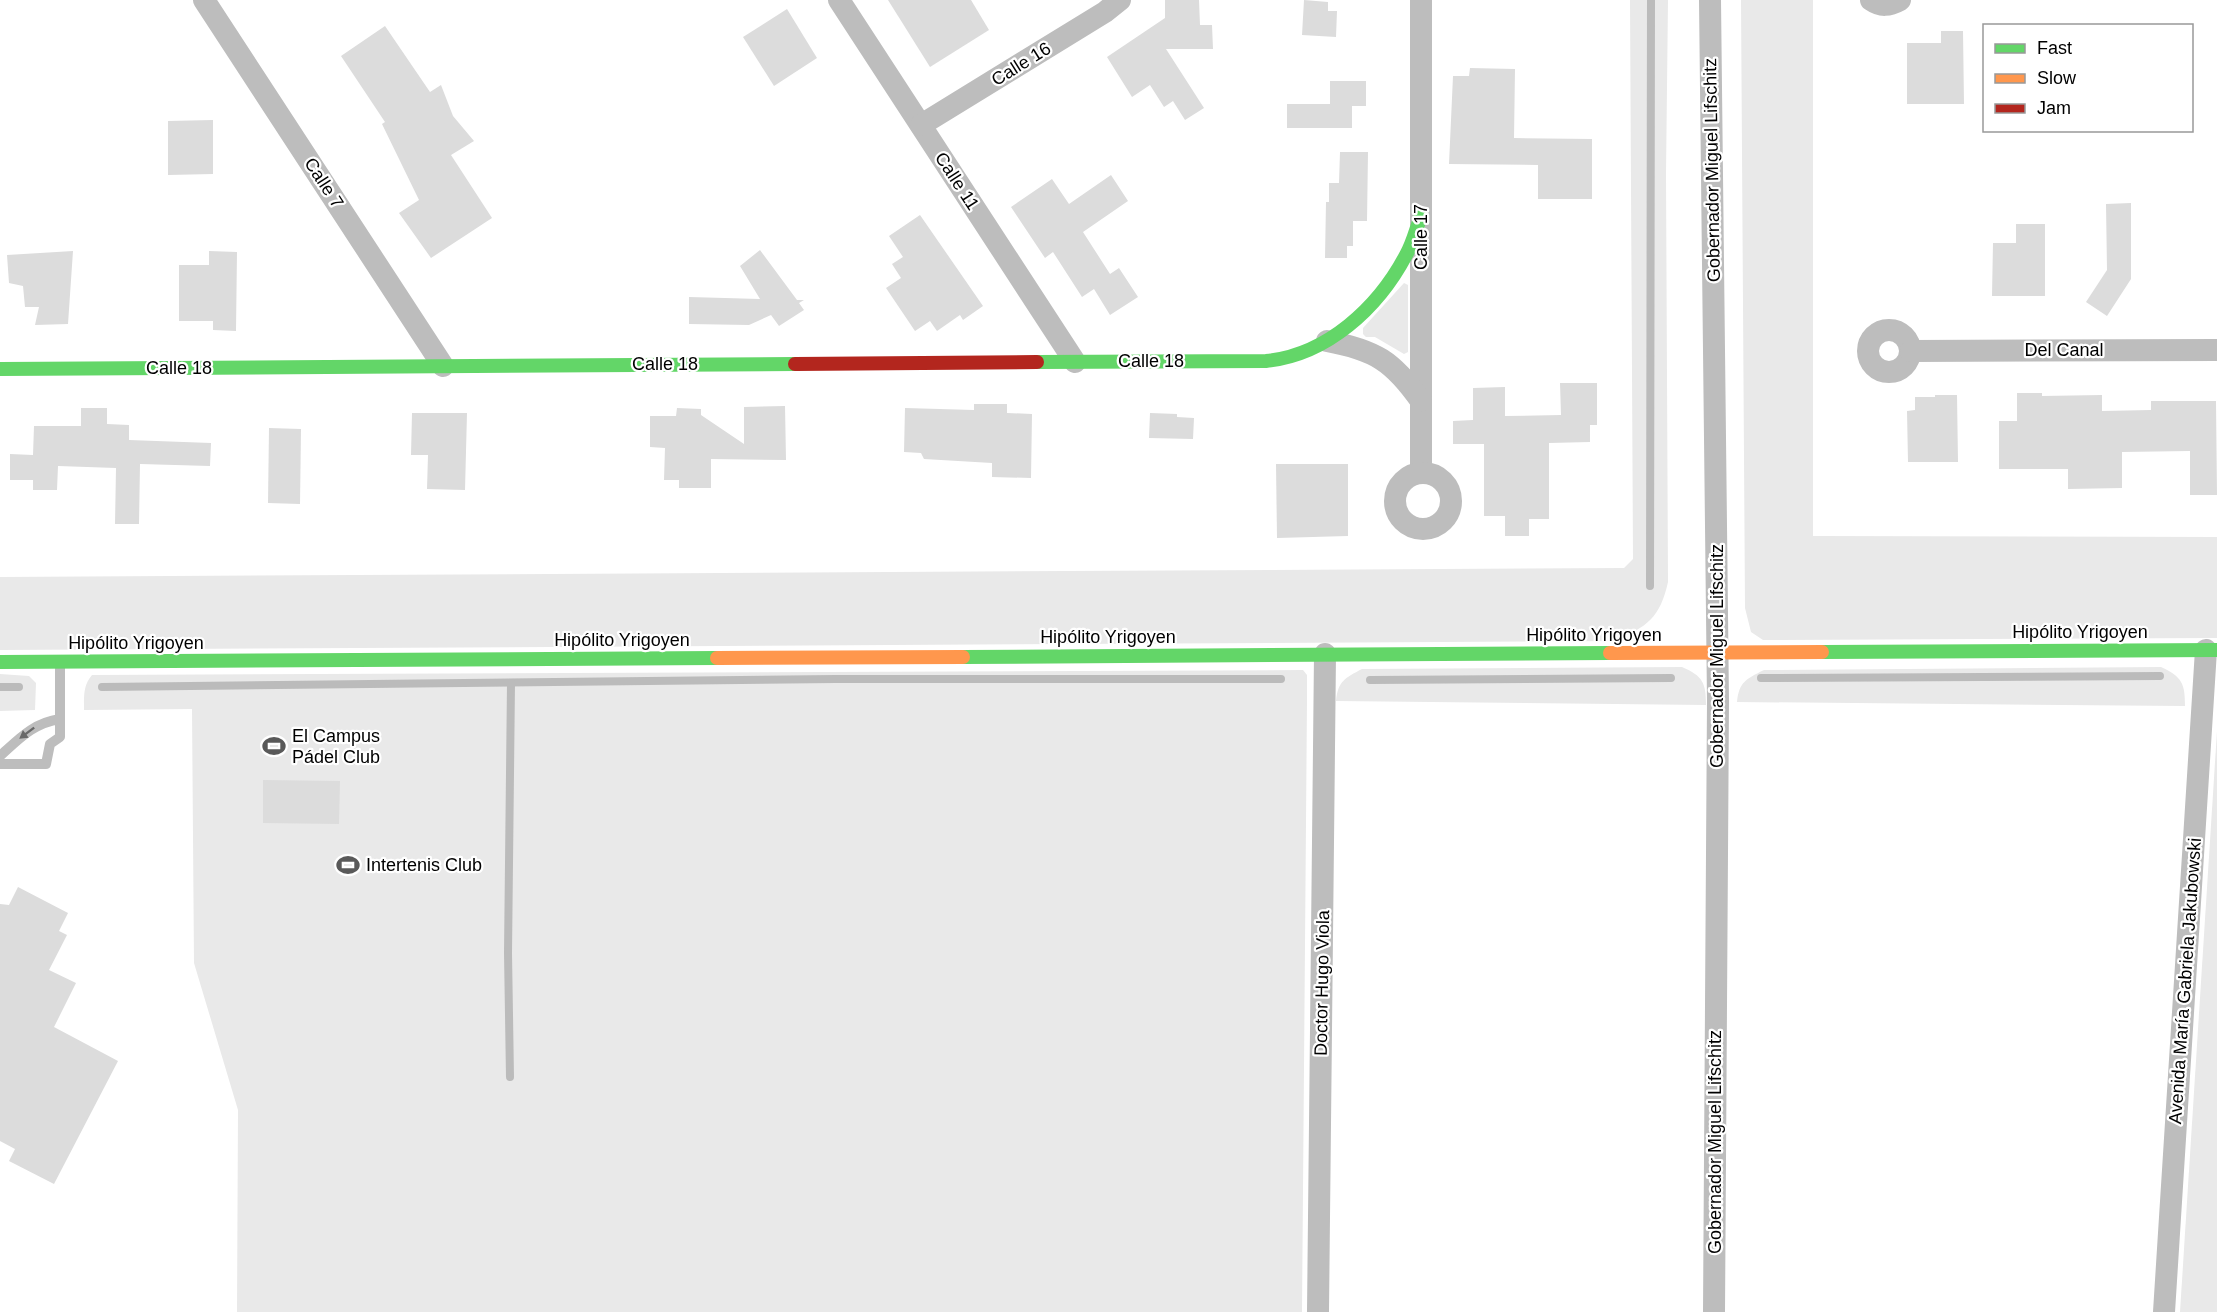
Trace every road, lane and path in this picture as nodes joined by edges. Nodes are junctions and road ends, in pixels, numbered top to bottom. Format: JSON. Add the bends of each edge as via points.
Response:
{"nodes":[{"id":1,"x":204,"y":0,"type":"edge"},
{"id":2,"x":839,"y":0,"type":"edge"},
{"id":3,"x":1120,"y":0,"type":"edge"},
{"id":4,"x":1421,"y":0,"type":"edge"},
{"id":5,"x":1710,"y":0,"type":"edge"},
{"id":6,"x":1871,"y":0,"type":"edge"},
{"id":7,"x":1900,"y":0,"type":"edge"},
{"id":8,"x":921,"y":125,"type":"junction"},
{"id":9,"x":1421,"y":216,"type":"junction"},
{"id":10,"x":1327,"y":341,"type":"junction"},
{"id":11,"x":2217,"y":350,"type":"edge"},
{"id":12,"x":1911,"y":351,"type":"dead end"},
{"id":13,"x":1075,"y":362,"type":"junction"},
{"id":14,"x":443,"y":366,"type":"junction"},
{"id":15,"x":0,"y":369,"type":"edge"},
{"id":16,"x":1421,"y":401,"type":"junction"},
{"id":17,"x":1421,"y":473,"type":"dead end"},
{"id":18,"x":2211,"y":650,"type":"edge"},
{"id":19,"x":1717,"y":652,"type":"junction"},
{"id":20,"x":1325,"y":654,"type":"junction"},
{"id":21,"x":0,"y":662,"type":"edge"},
{"id":22,"x":60,"y":662,"type":"junction"},
{"id":23,"x":60,"y":719,"type":"junction"},
{"id":24,"x":0,"y":756,"type":"edge"},
{"id":25,"x":0,"y":764,"type":"edge"},
{"id":26,"x":1318,"y":1312,"type":"edge"},
{"id":27,"x":1714,"y":1312,"type":"edge"},
{"id":28,"x":2164,"y":1312,"type":"edge"}],
"edges":[{"from":1,"to":14,"type":"street","name":"Calle 7"},
{"from":2,"to":8,"type":"street","name":"Calle 11"},
{"from":3,"to":8,"type":"street","name":"Calle 16"},
{"from":4,"to":9,"type":"street","name":"Calle 17"},
{"from":5,"to":19,"type":"street","name":"Gobernador Miguel Lifschitz"},
{"from":6,"to":7,"type":"street","via":[[1881,5]]},
{"from":8,"to":13,"type":"street","name":"Calle 11"},
{"from":9,"to":10,"type":"main road","name":"Calle 18","via":[[1407,254],[1385,288],[1358,317]]},
{"from":9,"to":16,"type":"street","name":"Calle 17"},
{"from":10,"to":13,"type":"main road","name":"Calle 18","via":[[1294,357],[1266,361]]},
{"from":10,"to":16,"type":"street","via":[[1356,346],[1382,358],[1404,377]]},
{"from":11,"to":12,"type":"street","name":"Del Canal"},
{"from":13,"to":14,"type":"main road","name":"Calle 18"},
{"from":14,"to":15,"type":"main road","name":"Calle 18"},
{"from":16,"to":17,"type":"street","name":"Calle 17"},
{"from":18,"to":19,"type":"main road","name":"Hipólito Yrigoyen"},
{"from":18,"to":28,"type":"street","name":"Avenida María Gabriela Jakubowski"},
{"from":19,"to":20,"type":"main road","name":"Hipólito Yrigoyen"},
{"from":19,"to":27,"type":"street","name":"Gobernador Miguel Lifschitz"},
{"from":20,"to":22,"type":"main road","name":"Hipólito Yrigoyen"},
{"from":20,"to":26,"type":"street","name":"Doctor Hugo Viola"},
{"from":21,"to":22,"type":"main road","name":"Hipólito Yrigoyen"},
{"from":22,"to":23,"type":"lane"},
{"from":23,"to":24,"type":"lane","one_way":true,"via":[[45,721],[30,730]]},
{"from":23,"to":25,"type":"lane","via":[[60,737],[50,744],[46,764]]}]}
